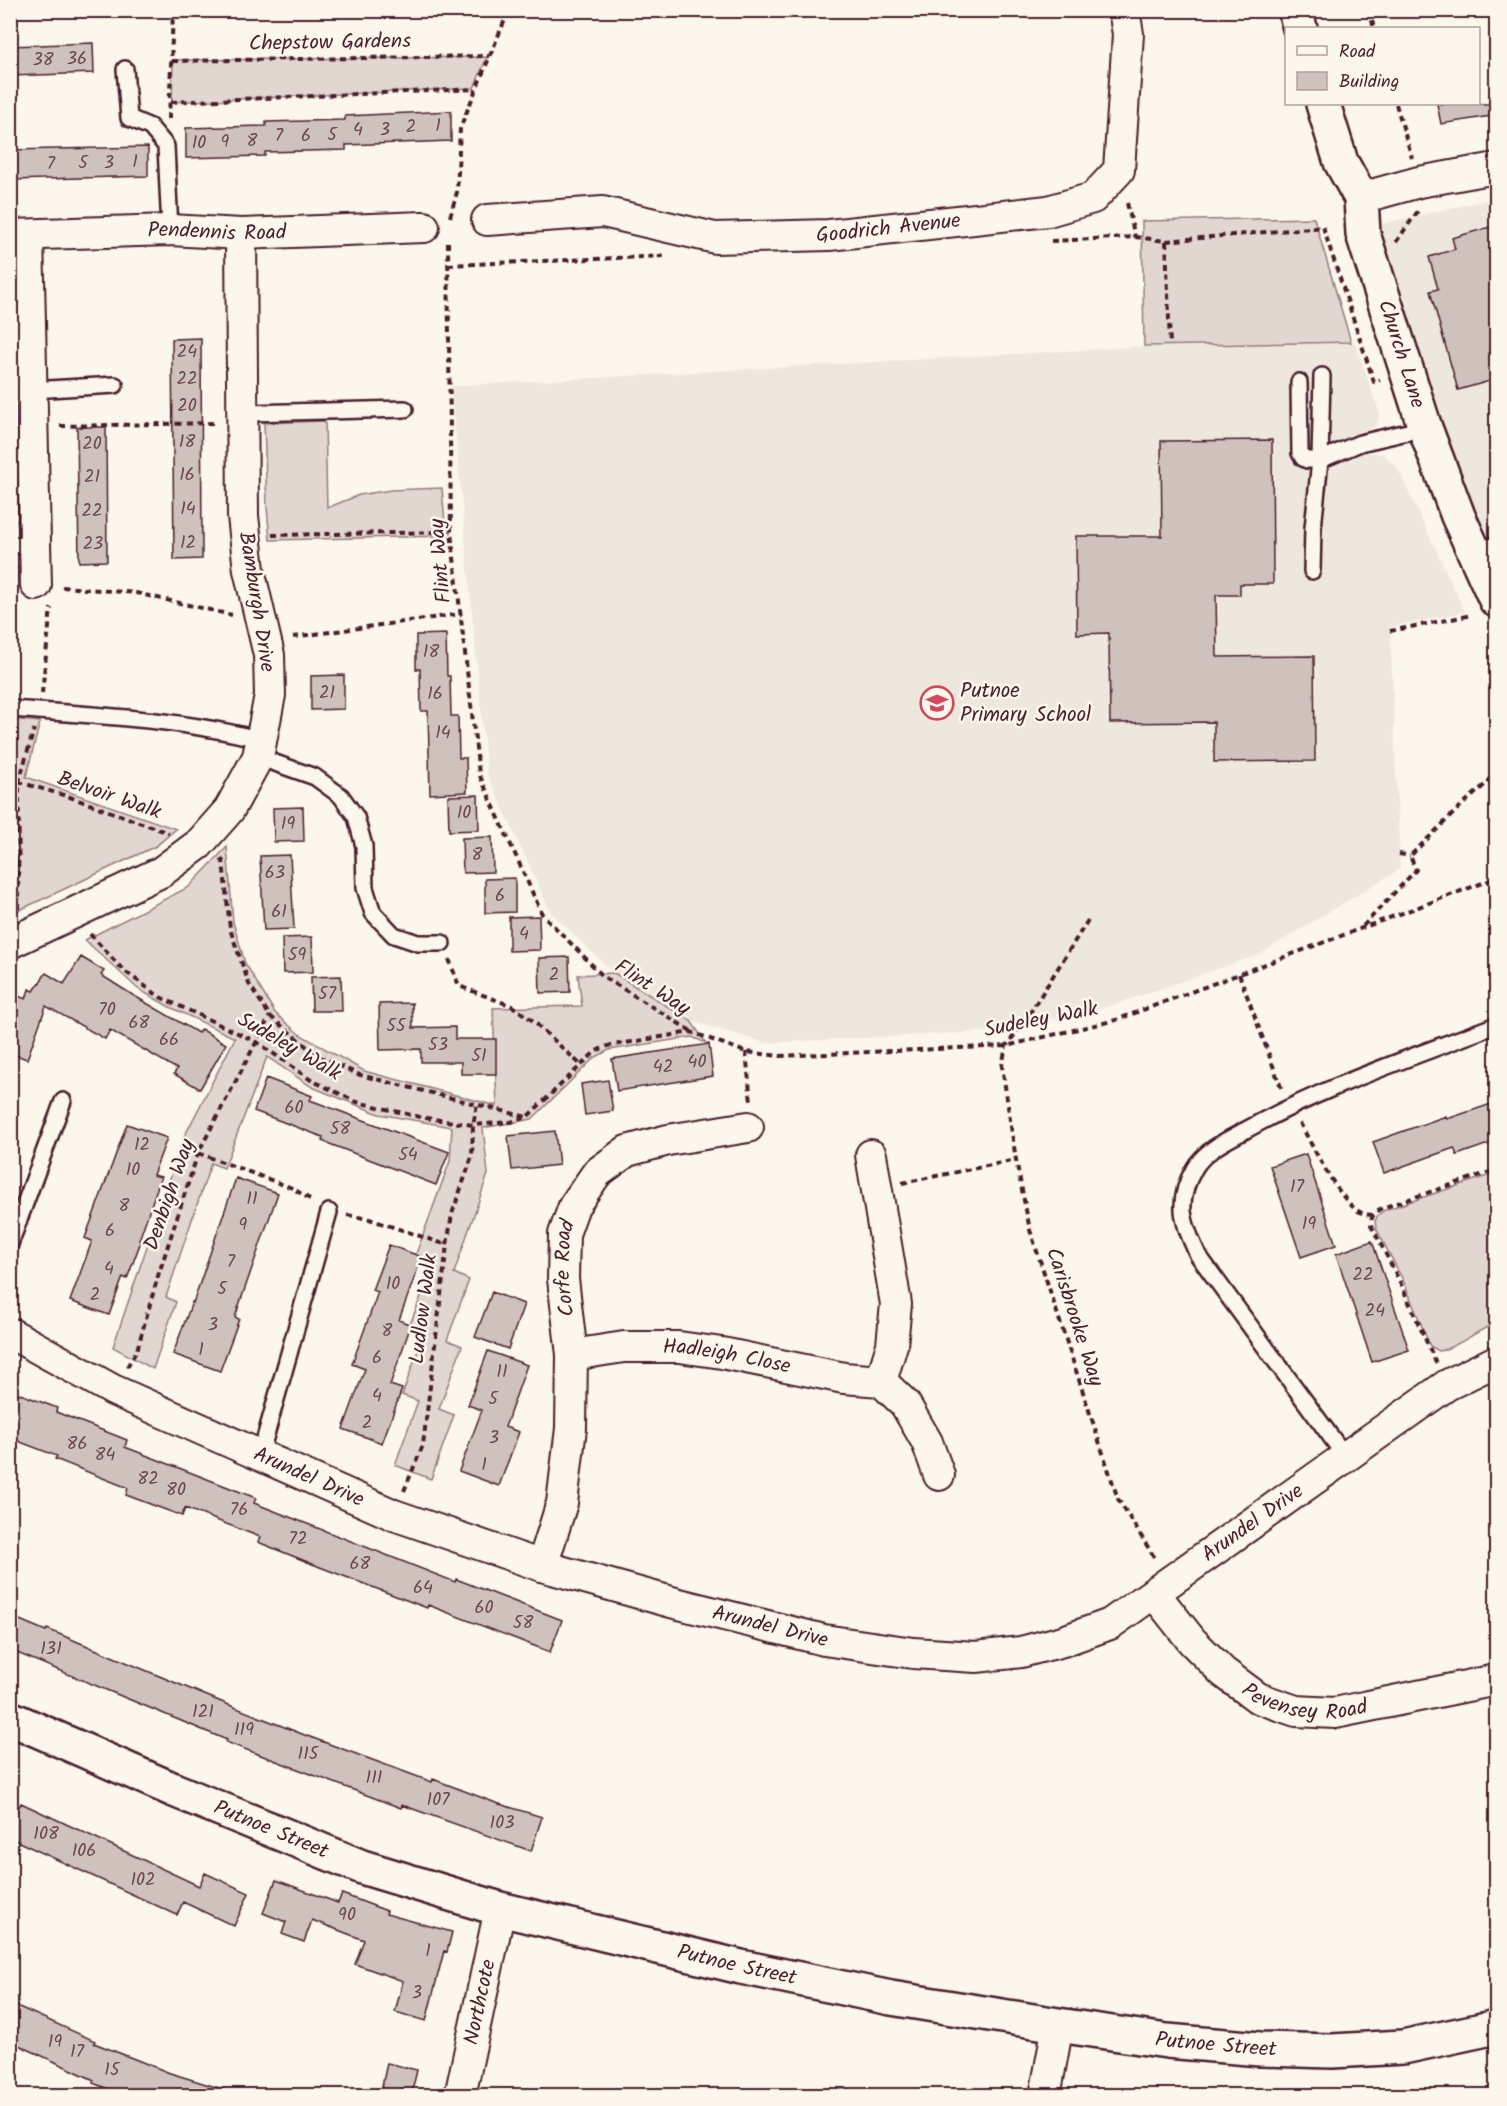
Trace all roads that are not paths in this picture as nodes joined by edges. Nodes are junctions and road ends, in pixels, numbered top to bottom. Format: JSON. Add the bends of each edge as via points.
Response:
{"nodes":[{"id":1,"x":1124,"y":10,"type":"edge"},
{"id":2,"x":1295,"y":10,"type":"edge"},
{"id":3,"x":1300,"y":27,"type":"edge"},
{"id":4,"x":125,"y":69,"type":"dead end"},
{"id":5,"x":1323,"y":105,"type":"edge"},
{"id":6,"x":1497,"y":168,"type":"edge"},
{"id":7,"x":1361,"y":198,"type":"junction"},
{"id":8,"x":487,"y":220,"type":"dead end"},
{"id":9,"x":436,"y":226,"type":"road end"},
{"id":10,"x":170,"y":230,"type":"junction"},
{"id":11,"x":241,"y":234,"type":"junction"},
{"id":12,"x":19,"y":235,"type":"edge"},
{"id":13,"x":21,"y":348,"type":"edge"},
{"id":14,"x":1322,"y":376,"type":"dead end"},
{"id":15,"x":1299,"y":382,"type":"dead end"},
{"id":16,"x":115,"y":384,"type":"dead end"},
{"id":17,"x":32,"y":390,"type":"junction"},
{"id":18,"x":405,"y":409,"type":"dead end"},
{"id":19,"x":242,"y":418,"type":"junction"},
{"id":20,"x":1425,"y":428,"type":"junction"},
{"id":21,"x":1320,"y":460,"type":"junction"},
{"id":22,"x":23,"y":546,"type":"edge"},
{"id":23,"x":1486,"y":549,"type":"edge"},
{"id":24,"x":1312,"y":571,"type":"dead end"},
{"id":25,"x":45,"y":585,"type":"road end"},
{"id":26,"x":1486,"y":607,"type":"edge"},
{"id":27,"x":10,"y":709,"type":"edge"},
{"id":28,"x":260,"y":749,"type":"junction"},
{"id":29,"x":18,"y":940,"type":"edge"},
{"id":30,"x":442,"y":943,"type":"road end"},
{"id":31,"x":1497,"y":1025,"type":"edge"},
{"id":32,"x":63,"y":1101,"type":"dead end"},
{"id":33,"x":748,"y":1127,"type":"road end"},
{"id":34,"x":871,"y":1155,"type":"dead end"},
{"id":35,"x":329,"y":1212,"type":"road end"},
{"id":36,"x":10,"y":1244,"type":"edge"},
{"id":37,"x":10,"y":1333,"type":"edge"},
{"id":38,"x":572,"y":1354,"type":"junction"},
{"id":39,"x":1497,"y":1361,"type":"edge"},
{"id":40,"x":881,"y":1381,"type":"junction"},
{"id":41,"x":260,"y":1456,"type":"junction"},
{"id":42,"x":1345,"y":1456,"type":"junction"},
{"id":43,"x":939,"y":1475,"type":"dead end"},
{"id":44,"x":542,"y":1566,"type":"junction"},
{"id":45,"x":1162,"y":1587,"type":"junction"},
{"id":46,"x":1497,"y":1680,"type":"edge"},
{"id":47,"x":10,"y":1718,"type":"edge"},
{"id":48,"x":500,"y":1909,"type":"junction"},
{"id":49,"x":1058,"y":2025,"type":"junction"},
{"id":50,"x":1497,"y":2027,"type":"edge"},
{"id":51,"x":460,"y":2096,"type":"edge"},
{"id":52,"x":1045,"y":2096,"type":"edge"}],
"edges":[{"from":1,"to":8,"type":"street","name":"Goodrich Avenue","via":[[1128,34],[1119,171],[1093,198],[1048,211],[829,235],[715,238],[603,212]]},
{"from":2,"to":3,"type":"street"},
{"from":4,"to":10,"type":"lane","via":[[129,118],[150,128],[166,146]]},
{"from":5,"to":7,"type":"street","name":"Church Lane","via":[[1341,162]]},
{"from":6,"to":7,"type":"street","via":[[1420,194]]},
{"from":7,"to":20,"type":"street","name":"Church Lane","via":[[1363,234]]},
{"from":9,"to":11,"type":"street","name":"Pendennis Road"},
{"from":10,"to":11,"type":"street","name":"Pendennis Road"},
{"from":10,"to":12,"type":"street","name":"Pendennis Road"},
{"from":11,"to":19,"type":"street","name":"Bamburgh Drive"},
{"from":12,"to":13,"type":"street"},
{"from":13,"to":17,"type":"street"},
{"from":14,"to":21,"type":"lane"},
{"from":15,"to":21,"type":"lane","via":[[1300,453],[1307,460]]},
{"from":16,"to":17,"type":"lane"},
{"from":17,"to":22,"type":"street","via":[[33,426]]},
{"from":18,"to":19,"type":"lane"},
{"from":19,"to":28,"type":"street","name":"Bamburgh Drive","via":[[245,535],[269,655],[270,694]]},
{"from":20,"to":21,"type":"lane","via":[[1360,443]]},
{"from":20,"to":23,"type":"street","name":"Church Lane","via":[[1458,516]]},
{"from":21,"to":24,"type":"lane"},
{"from":22,"to":25,"type":"street"},
{"from":23,"to":26,"type":"street","name":"Church Lane"},
{"from":27,"to":28,"type":"lane","via":[[214,729]]},
{"from":28,"to":29,"type":"street","name":"Bamburgh Drive","via":[[229,810],[199,844],[161,872]]},
{"from":28,"to":30,"type":"lane","via":[[315,777],[341,796],[356,817],[364,846],[365,888],[373,913],[394,935],[418,943]]},
{"from":31,"to":42,"type":"lane","via":[[1326,1090],[1215,1147],[1194,1167],[1183,1196],[1184,1224],[1198,1255]]},
{"from":32,"to":36,"type":"lane"},
{"from":33,"to":38,"type":"street","name":"Corfe Road","via":[[627,1151],[597,1173],[574,1206],[564,1234],[563,1279]]},
{"from":34,"to":40,"type":"street","via":[[896,1304],[892,1345]]},
{"from":35,"to":41,"type":"lane"},
{"from":37,"to":41,"type":"street","name":"Arundel Drive","via":[[114,1390]]},
{"from":38,"to":40,"type":"street","name":"Hadleigh Close","via":[[624,1347],[679,1347],[844,1378]]},
{"from":38,"to":44,"type":"street","name":"Corfe Road","via":[[572,1428],[562,1503]]},
{"from":39,"to":42,"type":"street","name":"Arundel Drive","via":[[1447,1385]]},
{"from":40,"to":43,"type":"street","via":[[905,1404],[927,1442]]},
{"from":41,"to":44,"type":"street","name":"Arundel Drive","via":[[394,1515]]},
{"from":42,"to":45,"type":"street","name":"Arundel Drive"},
{"from":44,"to":45,"type":"street","name":"Arundel Drive","via":[[824,1640],[913,1653],[976,1657],[1022,1652],[1110,1624]]},
{"from":45,"to":46,"type":"street","name":"Pevensey Road","via":[[1192,1641],[1223,1672],[1257,1698],[1296,1711],[1335,1713]]},
{"from":47,"to":48,"type":"street","name":"Putnoe Street","via":[[362,1867]]},
{"from":48,"to":49,"type":"street","name":"Putnoe Street","via":[[741,1967],[891,1998]]},
{"from":48,"to":51,"type":"street","name":"Northcote"},
{"from":49,"to":50,"type":"street","name":"Putnoe Street","via":[[1167,2041],[1332,2051],[1403,2047]]},
{"from":49,"to":52,"type":"street"}]}
